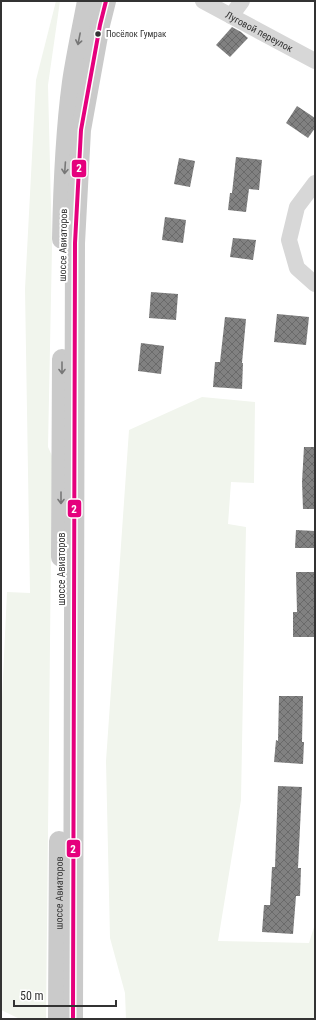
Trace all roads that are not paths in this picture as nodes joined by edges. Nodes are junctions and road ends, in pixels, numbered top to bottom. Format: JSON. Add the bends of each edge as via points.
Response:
{"nodes":[{"id":1,"x":87,"y":1,"type":"edge"},
{"id":2,"x":106,"y":1,"type":"edge"},
{"id":3,"x":203,"y":1,"type":"edge"},
{"id":4,"x":242,"y":1,"type":"edge"},
{"id":5,"x":231,"y":16,"type":"junction"},
{"id":6,"x":315,"y":61,"type":"edge"},
{"id":7,"x":315,"y":183,"type":"edge"},
{"id":8,"x":315,"y":284,"type":"edge"},
{"id":9,"x":58,"y":1019,"type":"edge"},
{"id":10,"x":73,"y":1019,"type":"edge"}],
"edges":[{"from":1,"to":9,"type":"main road","name":"шоссе Авиаторов","one_way":true,"via":[[72,82],[63,208]]},
{"from":2,"to":10,"type":"main road","name":"шоссе Авиаторов","via":[[81,130],[75,244]]},
{"from":3,"to":5,"type":"street","name":"Луговой переулок"},
{"from":4,"to":5,"type":"street"},
{"from":5,"to":6,"type":"street","name":"Луговой переулок"},
{"from":7,"to":8,"type":"street","via":[[297,206],[289,240],[297,268]]}]}
